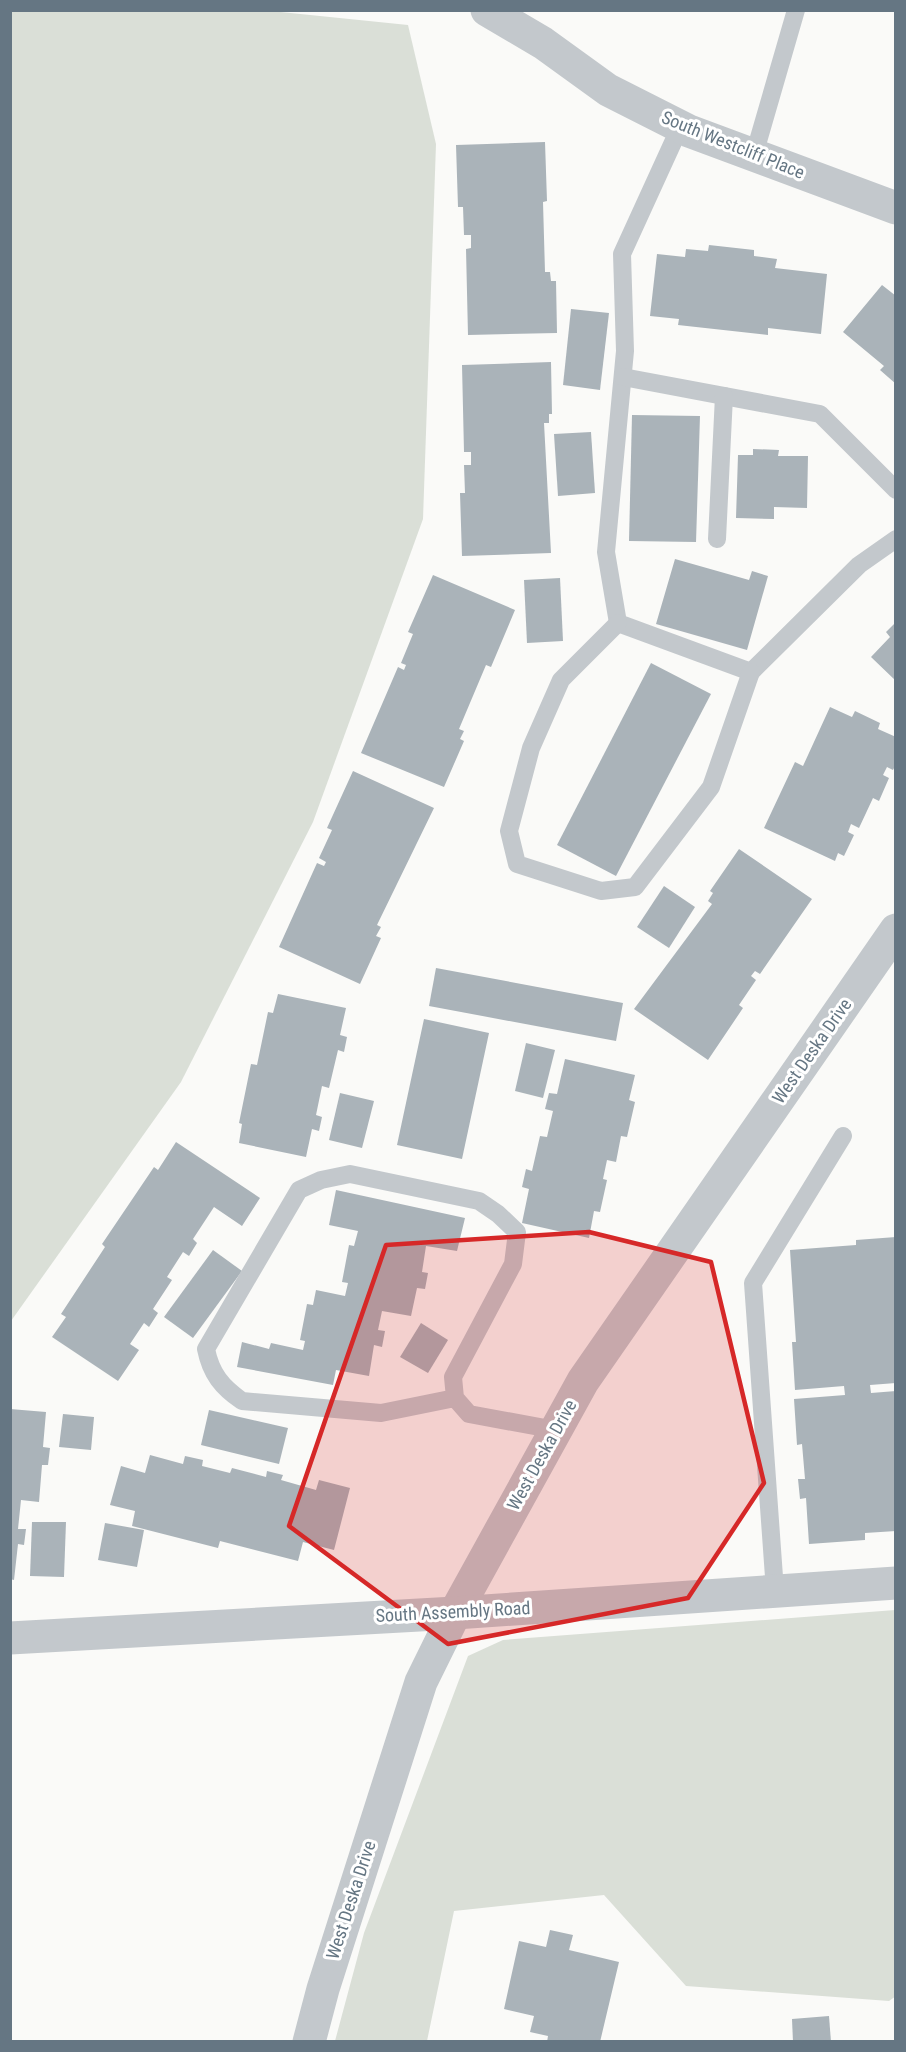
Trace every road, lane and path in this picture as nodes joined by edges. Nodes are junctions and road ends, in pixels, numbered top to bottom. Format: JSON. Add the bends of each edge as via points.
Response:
{"nodes":[{"id":1,"x":487,"y":10,"type":"edge"},
{"id":2,"x":796,"y":10,"type":"edge"},
{"id":3,"x":680,"y":126,"type":"junction"},
{"id":4,"x":754,"y":155,"type":"junction"},
{"id":5,"x":896,"y":208,"type":"edge"},
{"id":6,"x":623,"y":377,"type":"junction"},
{"id":7,"x":724,"y":396,"type":"junction"},
{"id":8,"x":896,"y":490,"type":"edge"},
{"id":9,"x":717,"y":539,"type":"dead end"},
{"id":10,"x":896,"y":539,"type":"edge"},
{"id":11,"x":618,"y":623,"type":"junction"},
{"id":12,"x":751,"y":672,"type":"junction"},
{"id":13,"x":896,"y":930,"type":"edge"},
{"id":14,"x":843,"y":1136,"type":"dead end"},
{"id":15,"x":455,"y":1398,"type":"junction"},
{"id":16,"x":556,"y":1430,"type":"junction"},
{"id":17,"x":896,"y":1583,"type":"edge"},
{"id":18,"x":775,"y":1591,"type":"junction"},
{"id":19,"x":455,"y":1613,"type":"junction"},
{"id":20,"x":10,"y":1638,"type":"edge"},
{"id":21,"x":309,"y":2042,"type":"edge"}],
"edges":[{"from":1,"to":3,"type":"street","name":"South Westcliff Place","via":[[543,43],[608,90]]},
{"from":2,"to":4,"type":"lane"},
{"from":3,"to":4,"type":"street","name":"South Westcliff Place"},
{"from":3,"to":6,"type":"lane","via":[[622,254]]},
{"from":4,"to":5,"type":"street","name":"South Westcliff Place"},
{"from":6,"to":7,"type":"lane"},
{"from":6,"to":11,"type":"lane","via":[[606,552]]},
{"from":7,"to":8,"type":"lane","via":[[820,414]]},
{"from":7,"to":9,"type":"lane"},
{"from":10,"to":12,"type":"lane","via":[[859,565]]},
{"from":11,"to":12,"type":"lane"},
{"from":11,"to":12,"type":"lane","via":[[561,680],[531,748],[509,831],[517,864],[601,891],[635,887],[711,787]]},
{"from":13,"to":16,"type":"street","name":"West Deska Drive","via":[[583,1381]]},
{"from":14,"to":18,"type":"lane","via":[[753,1282]]},
{"from":15,"to":15,"type":"lane","via":[[453,1377],[513,1264],[517,1232],[479,1201],[350,1174],[299,1190],[206,1349],[210,1368],[224,1388],[242,1401],[381,1413]]},
{"from":15,"to":16,"type":"lane","via":[[469,1414]]},
{"from":16,"to":19,"type":"street","name":"West Deska Drive"},
{"from":17,"to":18,"type":"street","name":"South Assembly Road"},
{"from":18,"to":19,"type":"street","name":"South Assembly Road"},
{"from":19,"to":20,"type":"street","name":"South Assembly Road"},
{"from":19,"to":21,"type":"street","name":"West Deska Drive","via":[[422,1682],[322,1989]]}]}
